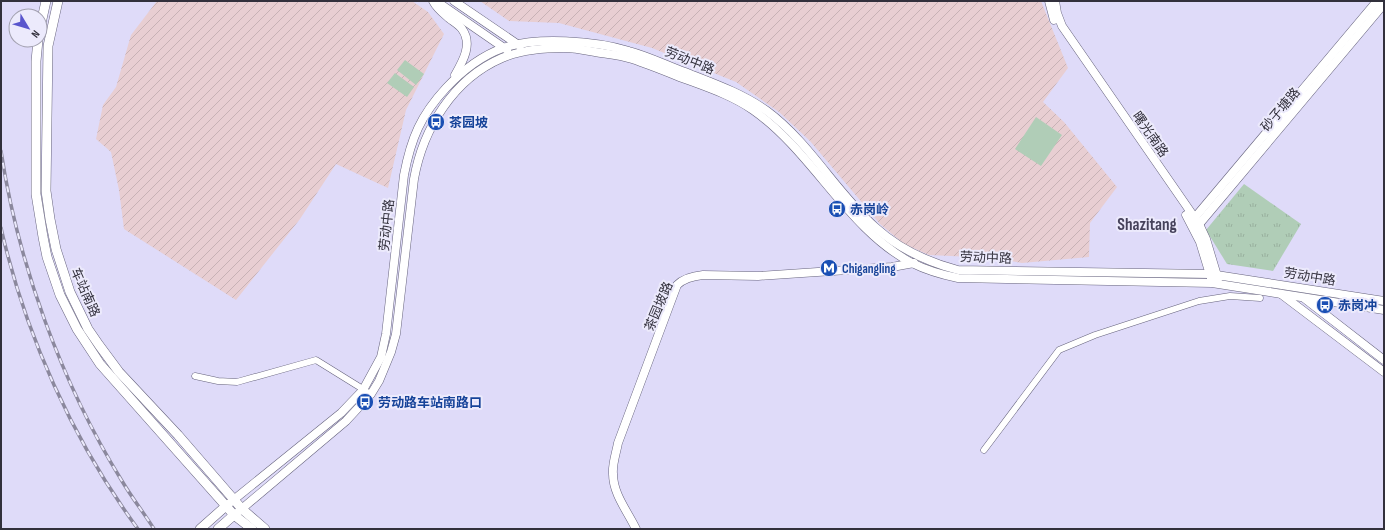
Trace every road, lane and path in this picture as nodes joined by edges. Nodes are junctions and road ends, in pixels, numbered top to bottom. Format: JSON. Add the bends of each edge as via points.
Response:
{"nodes":[{"id":1,"x":58,"y":1,"type":"edge"},
{"id":2,"x":434,"y":1,"type":"edge"},
{"id":3,"x":454,"y":1,"type":"edge"},
{"id":4,"x":1049,"y":1,"type":"edge"},
{"id":5,"x":1055,"y":1,"type":"edge"},
{"id":6,"x":1377,"y":1,"type":"edge"},
{"id":7,"x":1384,"y":4,"type":"edge"},
{"id":8,"x":517,"y":44,"type":"junction"},
{"id":9,"x":37,"y":48,"type":"edge"},
{"id":10,"x":504,"y":48,"type":"junction"},
{"id":11,"x":527,"y":51,"type":"junction"},
{"id":12,"x":513,"y":54,"type":"junction"},
{"id":13,"x":451,"y":83,"type":"junction"},
{"id":14,"x":1195,"y":224,"type":"junction"},
{"id":15,"x":929,"y":261,"type":"junction"},
{"id":16,"x":912,"y":263,"type":"junction"},
{"id":17,"x":1214,"y":274,"type":"junction"},
{"id":18,"x":1216,"y":283,"type":"junction"},
{"id":19,"x":1289,"y":286,"type":"junction"},
{"id":20,"x":1280,"y":294,"type":"junction"},
{"id":21,"x":1302,"y":297,"type":"junction"},
{"id":22,"x":1260,"y":298,"type":"dead end"},
{"id":23,"x":1384,"y":301,"type":"edge"},
{"id":24,"x":1384,"y":310,"type":"edge"},
{"id":25,"x":1384,"y":360,"type":"edge"},
{"id":26,"x":1384,"y":372,"type":"edge"},
{"id":27,"x":195,"y":376,"type":"dead end"},
{"id":28,"x":363,"y":390,"type":"junction"},
{"id":29,"x":371,"y":394,"type":"junction"},
{"id":30,"x":984,"y":450,"type":"dead end"},
{"id":31,"x":234,"y":499,"type":"junction"},
{"id":32,"x":226,"y":506,"type":"junction"},
{"id":33,"x":242,"y":509,"type":"junction"},
{"id":34,"x":234,"y":515,"type":"junction"},
{"id":35,"x":219,"y":528,"type":"edge"},
{"id":36,"x":200,"y":529,"type":"edge"},
{"id":37,"x":252,"y":529,"type":"edge"},
{"id":38,"x":265,"y":529,"type":"edge"},
{"id":39,"x":636,"y":529,"type":"edge"}],
"edges":[{"from":1,"to":31,"type":"main road","name":"车站南路","via":[[48,46],[46,191],[56,249],[70,292],[88,329],[109,359]]},
{"from":2,"to":10,"type":"main road"},
{"from":2,"to":13,"type":"main road","via":[[437,9],[462,29],[466,37],[467,52]]},
{"from":3,"to":8,"type":"main road"},
{"from":4,"to":14,"type":"main road","name":"曙光南路","via":[[1058,29]]},
{"from":5,"to":14,"type":"main road","name":"曙光南路","via":[[1062,26]]},
{"from":6,"to":14,"type":"main road","name":"砂子塘路"},
{"from":7,"to":14,"type":"main road","name":"砂子塘路"},
{"from":8,"to":10,"type":"main road","name":"劳动中路"},
{"from":8,"to":11,"type":"main road"},
{"from":8,"to":15,"type":"main road","name":"劳动中路","via":[[571,42],[621,49],[655,60],[747,98],[771,114],[794,135],[875,227],[896,243]]},
{"from":9,"to":32,"type":"main road","name":"车站南路","via":[[36,194],[47,257],[60,295],[77,329],[100,364]]},
{"from":10,"to":12,"type":"main road"},
{"from":10,"to":13,"type":"main road","name":"劳动中路","via":[[471,65]]},
{"from":11,"to":12,"type":"main road","name":"劳动中路"},
{"from":11,"to":16,"type":"main road","name":"劳动中路","via":[[564,48],[631,58],[742,103],[763,117],[791,142],[872,234]]},
{"from":12,"to":29,"type":"main road","name":"劳动中路","via":[[480,72],[457,90],[439,114],[425,141],[414,179],[396,334],[387,362]]},
{"from":13,"to":28,"type":"main road","name":"劳动中路","via":[[423,116],[413,138],[407,159],[386,334],[381,357]]},
{"from":14,"to":17,"type":"main road","name":"曙光南路","via":[[1206,239]]},
{"from":15,"to":16,"type":"main road","name":"茶园坡路"},
{"from":15,"to":17,"type":"main road","name":"劳动中路","via":[[958,270]]},
{"from":16,"to":18,"type":"main road","name":"劳动中路","via":[[958,278]]},
{"from":16,"to":39,"type":"main road","name":"茶园坡路","via":[[892,267],[758,276],[703,275],[683,280],[677,285],[613,462],[615,486]]},
{"from":17,"to":18,"type":"main road","name":"曙光南路"},
{"from":17,"to":19,"type":"main road","name":"劳动中路"},
{"from":18,"to":20,"type":"main road","name":"劳动中路"},
{"from":19,"to":21,"type":"main road"},
{"from":19,"to":23,"type":"main road","name":"劳动中路"},
{"from":20,"to":21,"type":"main road","name":"劳动中路"},
{"from":20,"to":26,"type":"main road"},
{"from":21,"to":24,"type":"main road","name":"劳动中路"},
{"from":21,"to":25,"type":"main road"},
{"from":22,"to":30,"type":"street","via":[[1230,296],[1199,301],[1095,335],[1059,350]]},
{"from":27,"to":28,"type":"street","via":[[218,382],[237,382],[316,360]]},
{"from":28,"to":29,"type":"street"},
{"from":28,"to":31,"type":"main road","name":"劳动中路","via":[[341,413]]},
{"from":29,"to":33,"type":"main road","name":"劳动中路","via":[[346,421]]},
{"from":31,"to":32,"type":"main road","name":"劳动中路"},
{"from":31,"to":33,"type":"main road","name":"车站南路"},
{"from":32,"to":34,"type":"main road","name":"车站南路"},
{"from":32,"to":36,"type":"main road","name":"劳动中路"},
{"from":33,"to":34,"type":"main road","name":"劳动中路"},
{"from":33,"to":38,"type":"main road","name":"车站南路"},
{"from":34,"to":35,"type":"main road","name":"劳动中路"},
{"from":34,"to":37,"type":"main road","name":"车站南路"}]}
